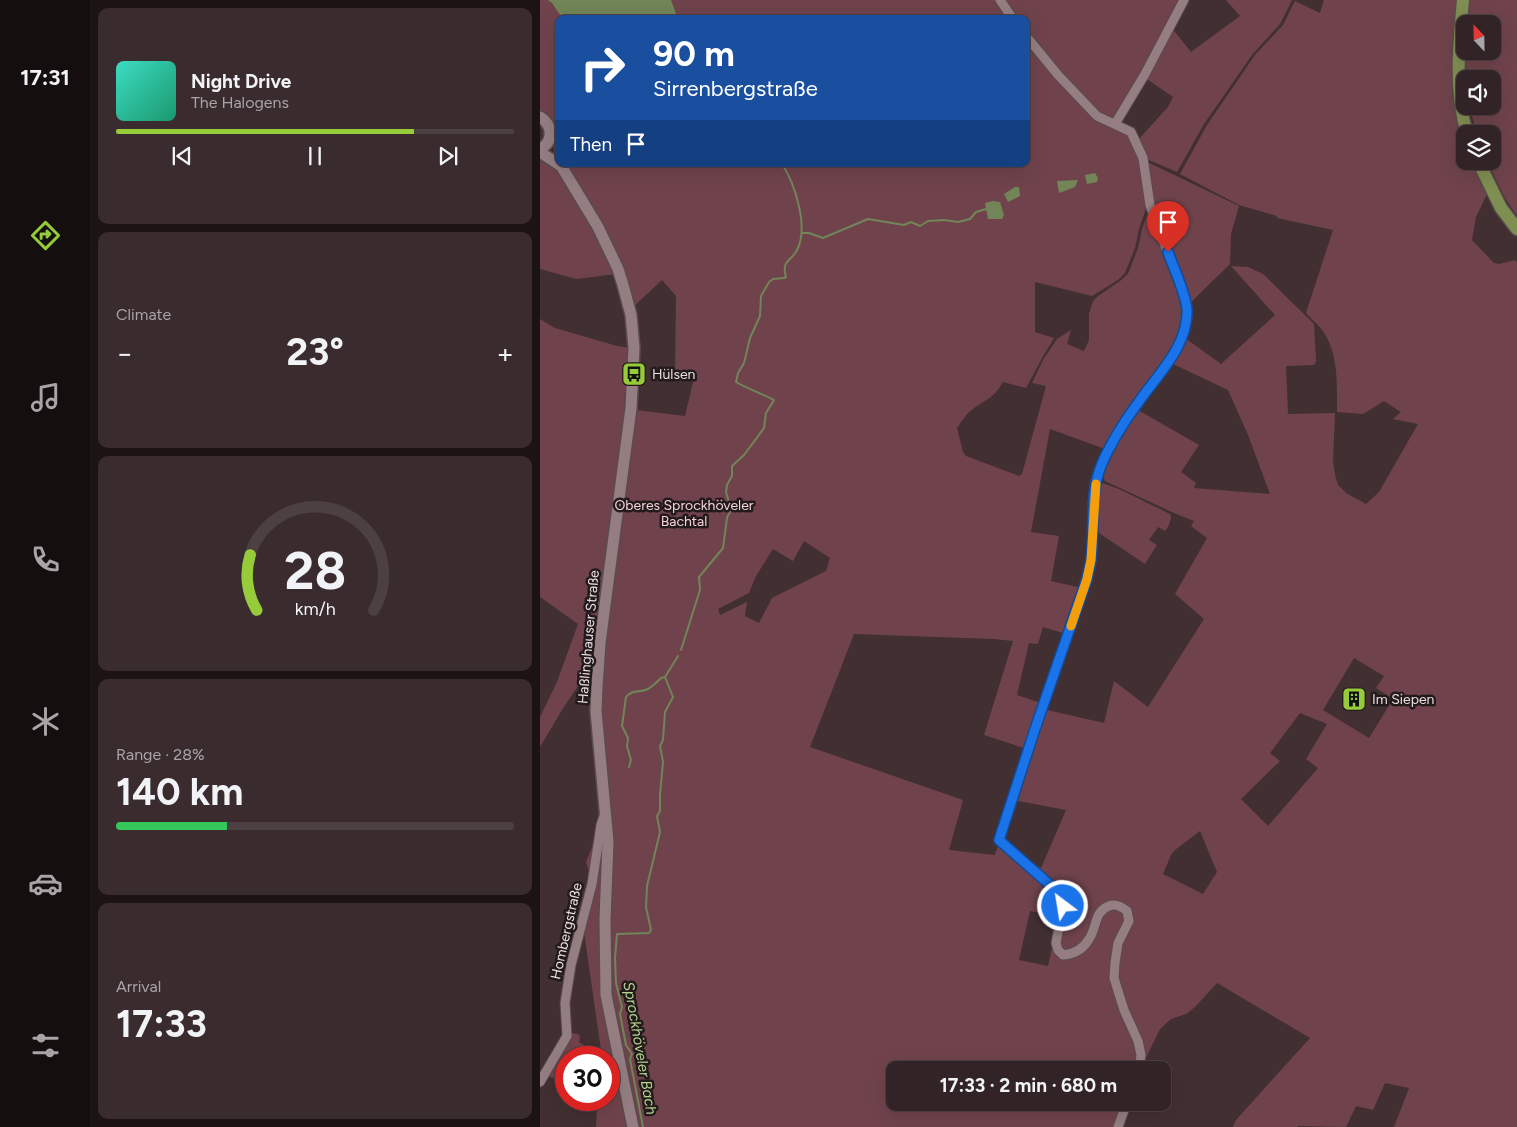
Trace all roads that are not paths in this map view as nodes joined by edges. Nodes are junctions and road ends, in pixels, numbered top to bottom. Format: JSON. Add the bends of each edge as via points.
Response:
{"nodes":[{"id":1,"x":1000,"y":0,"type":"edge"},
{"id":2,"x":1184,"y":0,"type":"edge"},
{"id":3,"x":1463,"y":0,"type":"edge"},
{"id":4,"x":1010,"y":15,"type":"edge"},
{"id":5,"x":1030,"y":41,"type":"edge"},
{"id":6,"x":540,"y":117,"type":"edge"},
{"id":7,"x":1115,"y":124,"type":"junction"},
{"id":8,"x":1465,"y":125,"type":"edge"},
{"id":9,"x":543,"y":148,"type":"edge"},
{"id":10,"x":555,"y":159,"type":"edge"},
{"id":11,"x":562,"y":167,"type":"edge"},
{"id":12,"x":1482,"y":170,"type":"edge"},
{"id":13,"x":1517,"y":229,"type":"edge"},
{"id":14,"x":606,"y":811,"type":"junction"},
{"id":15,"x":1140,"y":1061,"type":"edge"},
{"id":16,"x":540,"y":1082,"type":"edge"},
{"id":17,"x":1124,"y":1111,"type":"edge"},
{"id":18,"x":633,"y":1127,"type":"edge"},
{"id":19,"x":1118,"y":1127,"type":"edge"}],
"edges":[{"from":1,"to":4,"type":"street"},
{"from":2,"to":7,"type":"street","via":[[1146,74]]},
{"from":3,"to":8,"type":"main road","via":[[1458,70]]},
{"from":5,"to":7,"type":"street","via":[[1097,116]]},
{"from":6,"to":9,"type":"main road","via":[[550,129]]},
{"from":7,"to":15,"type":"street","via":[[1131,132],[1143,158],[1150,205],[1185,300],[1187,317],[1171,360],[1136,405],[1096,480],[1087,579],[999,840],[1058,892],[1063,906],[1056,943],[1063,955],[1080,950],[1090,939],[1102,908],[1112,905],[1127,911],[1129,921],[1118,943],[1114,978],[1138,1041]]},
{"from":9,"to":10,"type":"main road","name":"Haßlinghauser Straße"},
{"from":11,"to":14,"type":"main road","name":"Haßlinghauser Straße","via":[[598,227],[618,269],[630,315],[634,348],[631,408],[596,687]]},
{"from":12,"to":13,"type":"main road","via":[[1501,208]]},
{"from":14,"to":16,"type":"street","name":"Hombergstraße","via":[[592,884],[571,965],[565,1002],[567,1036]]},
{"from":14,"to":18,"type":"main road","name":"Haßlinghauser Straße","via":[[606,995]]},
{"from":17,"to":19,"type":"street"}]}
